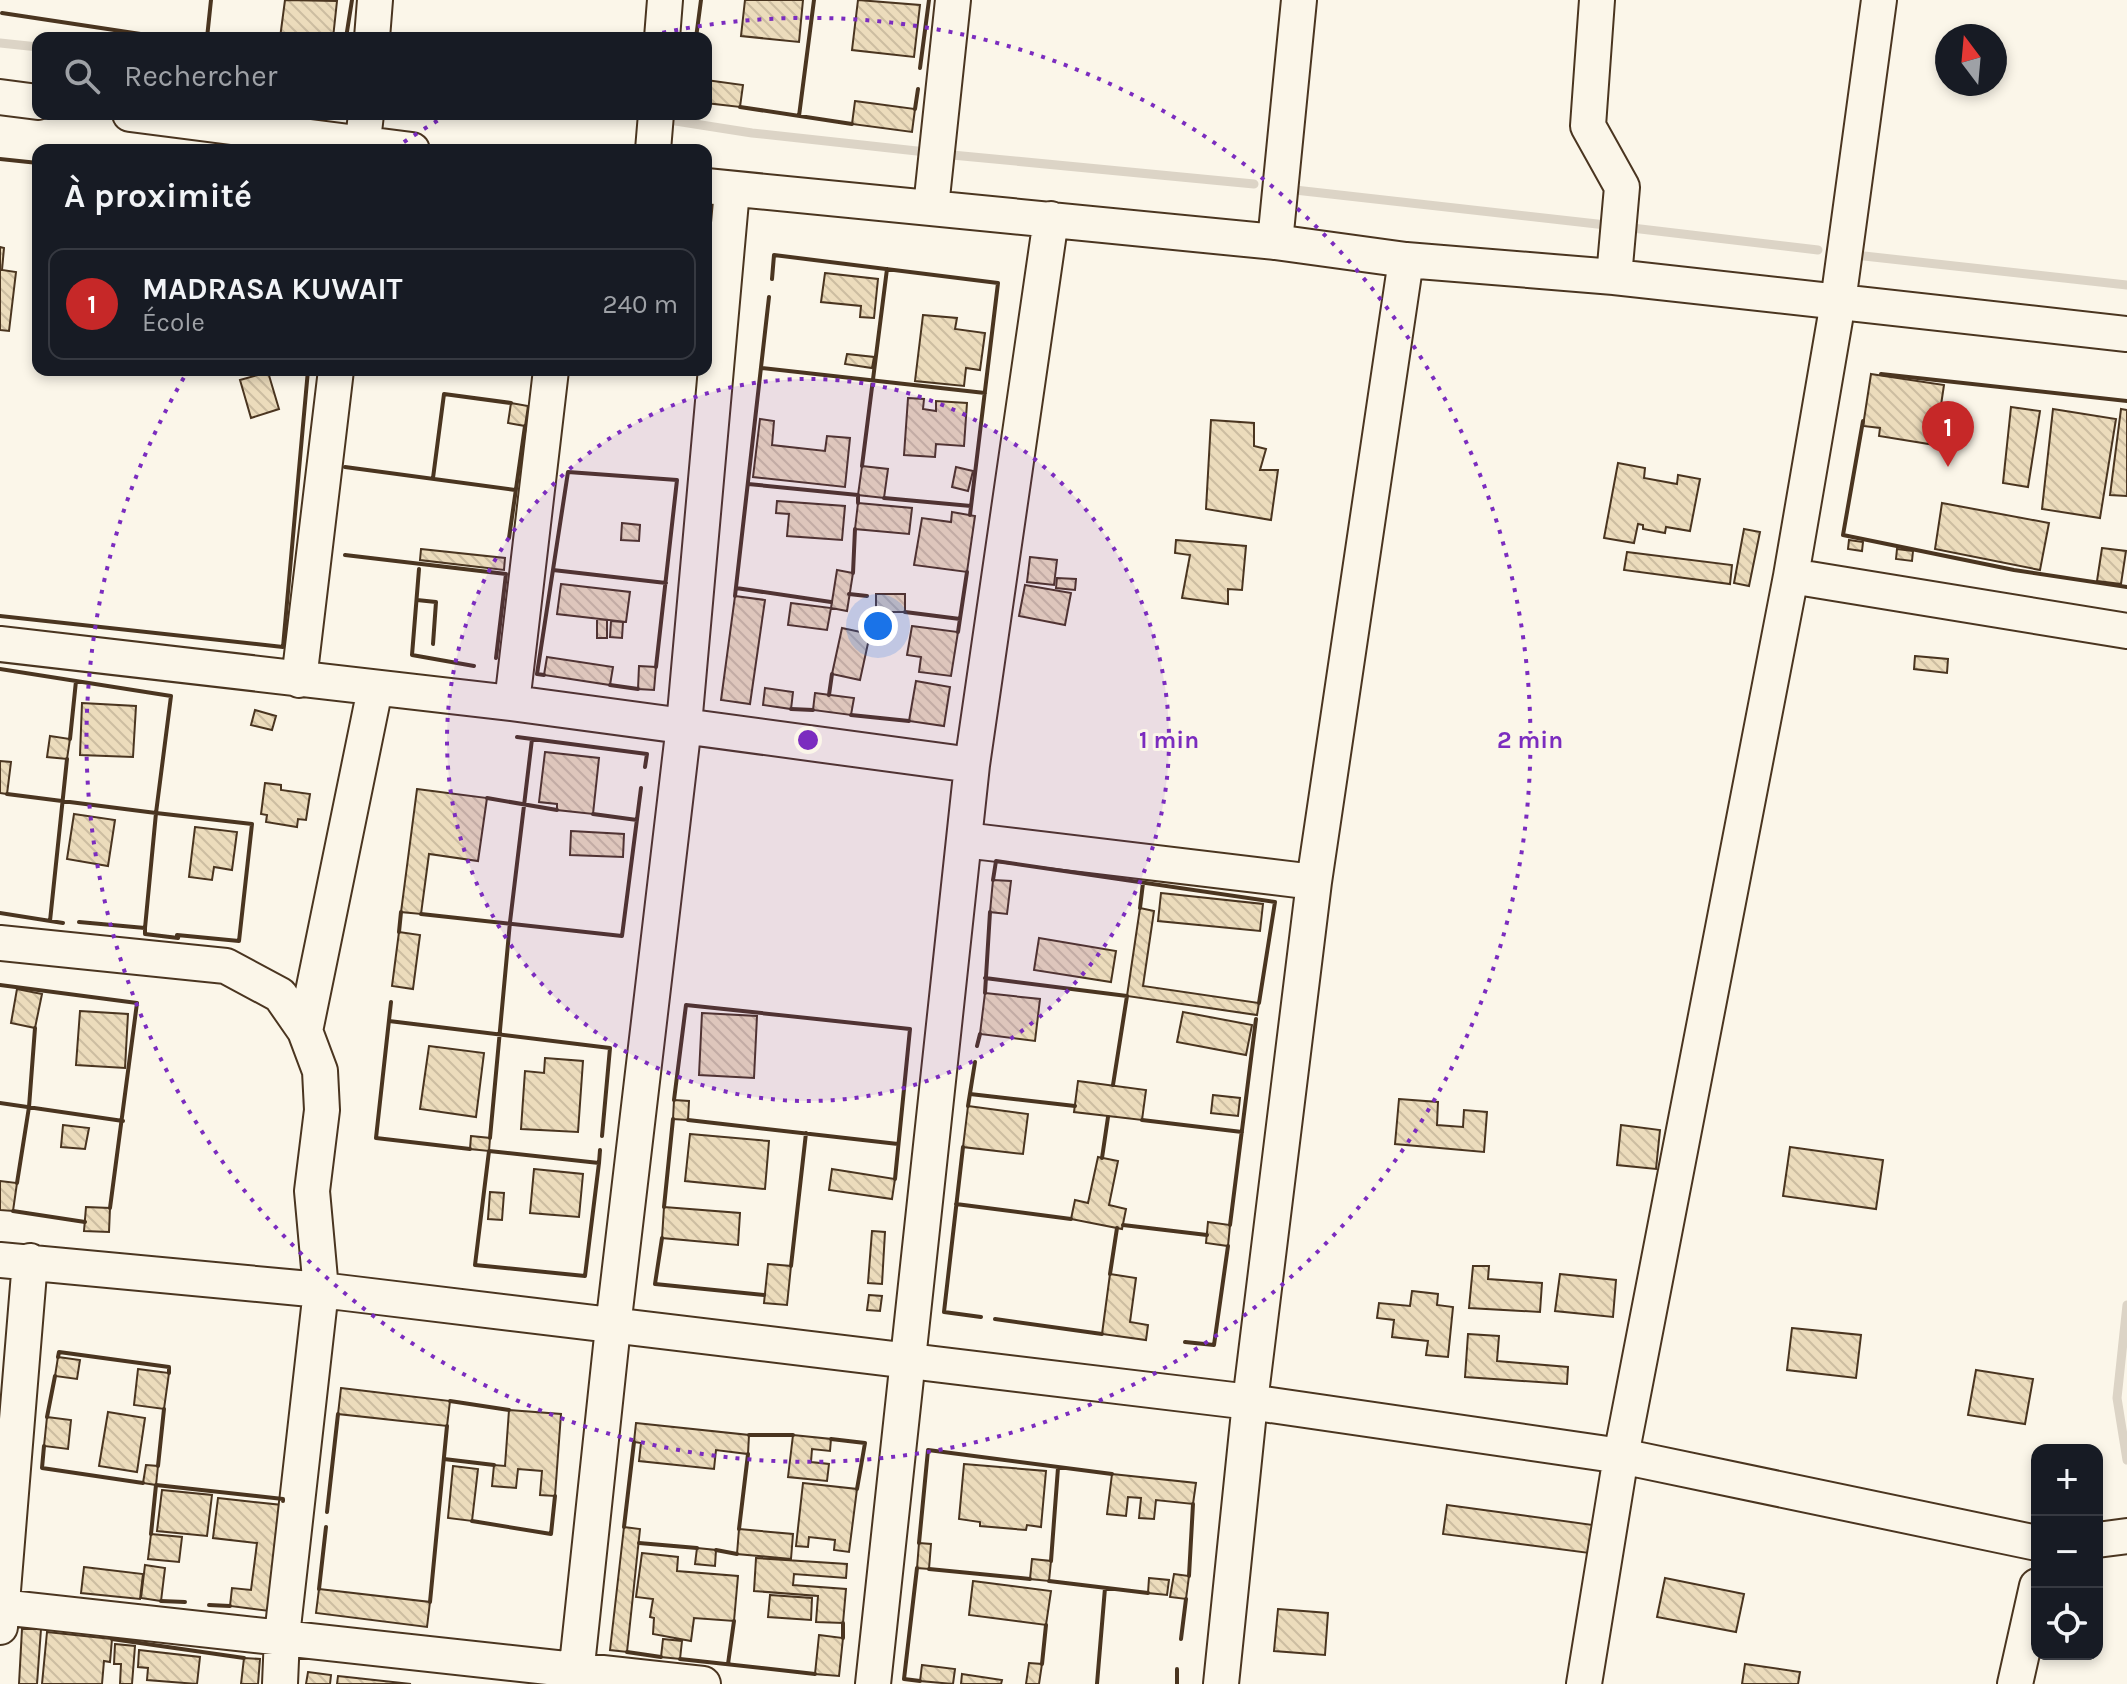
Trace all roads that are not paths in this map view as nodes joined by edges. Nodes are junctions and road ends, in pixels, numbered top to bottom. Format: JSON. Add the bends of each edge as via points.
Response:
{"nodes":[{"id":1,"x":375,"y":0,"type":"edge"},
{"id":2,"x":665,"y":0,"type":"edge"},
{"id":3,"x":953,"y":0,"type":"edge"},
{"id":4,"x":1299,"y":0,"type":"edge"},
{"id":5,"x":1597,"y":0,"type":"edge"},
{"id":6,"x":1879,"y":0,"type":"edge"},
{"id":7,"x":372,"y":32,"type":"edge"},
{"id":8,"x":662,"y":32,"type":"edge"},
{"id":9,"x":0,"y":97,"type":"edge"},
{"id":10,"x":32,"y":101,"type":"edge"},
{"id":11,"x":194,"y":120,"type":"edge"},
{"id":12,"x":656,"y":120,"type":"edge"},
{"id":13,"x":364,"y":136,"type":"edge"},
{"id":14,"x":391,"y":144,"type":"edge"},
{"id":15,"x":654,"y":144,"type":"edge"},
{"id":16,"x":719,"y":188,"type":"edge"},
{"id":17,"x":931,"y":207,"type":"junction"},
{"id":18,"x":1051,"y":219,"type":"junction"},
{"id":19,"x":1275,"y":242,"type":"junction"},
{"id":20,"x":1406,"y":260,"type":"junction"},
{"id":21,"x":1614,"y":277,"type":"junction"},
{"id":22,"x":712,"y":295,"type":"edge"},
{"id":23,"x":1838,"y":302,"type":"junction"},
{"id":24,"x":2127,"y":334,"type":"edge"},
{"id":25,"x":335,"y":376,"type":"edge"},
{"id":26,"x":550,"y":376,"type":"edge"},
{"id":27,"x":707,"y":376,"type":"edge"},
{"id":28,"x":1791,"y":576,"type":"junction"},
{"id":29,"x":2127,"y":631,"type":"edge"},
{"id":30,"x":0,"y":644,"type":"edge"},
{"id":31,"x":299,"y":680,"type":"junction"},
{"id":32,"x":375,"y":689,"type":"junction"},
{"id":33,"x":512,"y":703,"type":"junction"},
{"id":34,"x":684,"y":725,"type":"junction"},
{"id":35,"x":972,"y":765,"type":"junction"},
{"id":36,"x":964,"y":840,"type":"junction"},
{"id":37,"x":1314,"y":882,"type":"junction"},
{"id":38,"x":0,"y":943,"type":"edge"},
{"id":39,"x":305,"y":1031,"type":"junction"},
{"id":40,"x":15,"y":1260,"type":"edge"},
{"id":41,"x":321,"y":1290,"type":"junction"},
{"id":42,"x":613,"y":1327,"type":"junction"},
{"id":43,"x":907,"y":1361,"type":"junction"},
{"id":44,"x":1250,"y":1402,"type":"junction"},
{"id":45,"x":1621,"y":1456,"type":"junction"},
{"id":46,"x":2127,"y":1536,"type":"edge"},
{"id":47,"x":2103,"y":1539,"type":"edge"},
{"id":48,"x":2031,"y":1542,"type":"edge"},
{"id":49,"x":2037,"y":1588,"type":"edge"},
{"id":50,"x":1,"y":1613,"type":"edge"},
{"id":51,"x":282,"y":1636,"type":"junction"},
{"id":52,"x":576,"y":1677,"type":"edge"},
{"id":53,"x":280,"y":1684,"type":"edge"},
{"id":54,"x":703,"y":1684,"type":"edge"},
{"id":55,"x":873,"y":1684,"type":"edge"},
{"id":56,"x":1221,"y":1684,"type":"edge"},
{"id":57,"x":1584,"y":1684,"type":"edge"},
{"id":58,"x":2015,"y":1684,"type":"edge"}],
"edges":[{"from":1,"to":7,"type":"street"},
{"from":2,"to":8,"type":"street"},
{"from":3,"to":17,"type":"street"},
{"from":4,"to":19,"type":"street"},
{"from":5,"to":21,"type":"street","via":[[1588,126],[1622,187]]},
{"from":6,"to":23,"type":"street"},
{"from":9,"to":10,"type":"street"},
{"from":11,"to":13,"type":"street"},
{"from":12,"to":15,"type":"street"},
{"from":13,"to":14,"type":"street"},
{"from":16,"to":17,"type":"street"},
{"from":16,"to":22,"type":"street"},
{"from":17,"to":18,"type":"street"},
{"from":18,"to":19,"type":"street"},
{"from":18,"to":35,"type":"street"},
{"from":19,"to":20,"type":"street"},
{"from":20,"to":21,"type":"street"},
{"from":20,"to":37,"type":"street"},
{"from":21,"to":23,"type":"street"},
{"from":23,"to":24,"type":"street"},
{"from":23,"to":28,"type":"street"},
{"from":25,"to":31,"type":"street"},
{"from":26,"to":33,"type":"street"},
{"from":27,"to":34,"type":"street"},
{"from":28,"to":29,"type":"street"},
{"from":28,"to":45,"type":"street"},
{"from":30,"to":31,"type":"street"},
{"from":31,"to":32,"type":"street"},
{"from":32,"to":33,"type":"street"},
{"from":32,"to":39,"type":"street"},
{"from":33,"to":34,"type":"street"},
{"from":34,"to":35,"type":"street"},
{"from":34,"to":42,"type":"street"},
{"from":35,"to":36,"type":"street"},
{"from":36,"to":37,"type":"street"},
{"from":36,"to":43,"type":"street"},
{"from":37,"to":44,"type":"street"},
{"from":38,"to":39,"type":"street","via":[[226,966],[280,995]]},
{"from":39,"to":41,"type":"street","via":[[320,1071],[322,1110],[312,1191]]},
{"from":40,"to":41,"type":"street"},
{"from":40,"to":50,"type":"street"},
{"from":41,"to":42,"type":"street"},
{"from":41,"to":51,"type":"street"},
{"from":42,"to":43,"type":"street"},
{"from":42,"to":52,"type":"street"},
{"from":43,"to":44,"type":"street"},
{"from":43,"to":55,"type":"street"},
{"from":44,"to":45,"type":"street"},
{"from":44,"to":56,"type":"street"},
{"from":45,"to":48,"type":"street"},
{"from":45,"to":57,"type":"street"},
{"from":46,"to":47,"type":"street"},
{"from":49,"to":58,"type":"street"},
{"from":50,"to":51,"type":"street"},
{"from":51,"to":52,"type":"street"},
{"from":51,"to":53,"type":"street"},
{"from":52,"to":54,"type":"street"}]}
